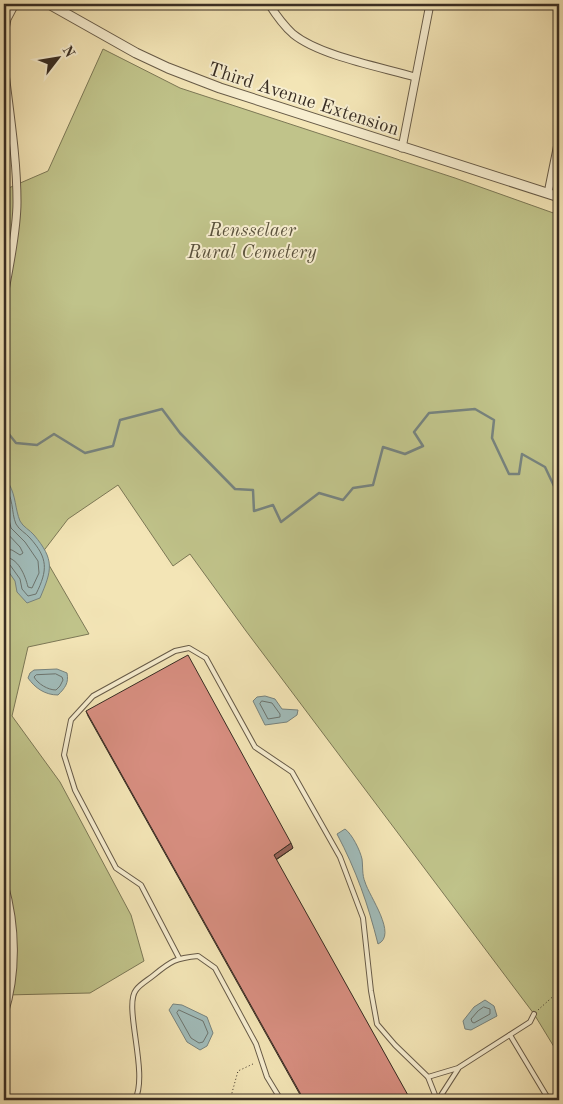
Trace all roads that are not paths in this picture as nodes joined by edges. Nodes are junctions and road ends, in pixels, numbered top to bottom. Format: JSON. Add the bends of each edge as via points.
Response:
{"nodes":[{"id":1,"x":15,"y":4,"type":"edge"},
{"id":2,"x":50,"y":4,"type":"edge"},
{"id":3,"x":269,"y":4,"type":"edge"},
{"id":4,"x":430,"y":4,"type":"edge"},
{"id":5,"x":4,"y":34,"type":"edge"},
{"id":6,"x":4,"y":64,"type":"edge"},
{"id":7,"x":415,"y":77,"type":"junction"},
{"id":8,"x":559,"y":139,"type":"edge"},
{"id":9,"x":402,"y":148,"type":"junction"},
{"id":10,"x":548,"y":193,"type":"junction"},
{"id":11,"x":559,"y":197,"type":"edge"},
{"id":12,"x":4,"y":297,"type":"edge"},
{"id":13,"x":4,"y":884,"type":"edge"},
{"id":14,"x":179,"y":958,"type":"junction"},
{"id":15,"x":4,"y":1014,"type":"edge"},
{"id":16,"x":534,"y":1014,"type":"road end"},
{"id":17,"x":510,"y":1035,"type":"junction"},
{"id":18,"x":458,"y":1068,"type":"junction"},
{"id":19,"x":428,"y":1077,"type":"junction"},
{"id":20,"x":137,"y":1100,"type":"edge"},
{"id":21,"x":281,"y":1100,"type":"edge"},
{"id":22,"x":437,"y":1100,"type":"edge"},
{"id":23,"x":549,"y":1100,"type":"edge"}],
"edges":[{"from":1,"to":5,"type":"street"},
{"from":2,"to":9,"type":"street","name":"Third Avenue Extension","via":[[168,68]]},
{"from":3,"to":7,"type":"street","via":[[294,34],[317,48]]},
{"from":4,"to":7,"type":"street"},
{"from":6,"to":12,"type":"street","via":[[17,202]]},
{"from":7,"to":9,"type":"street"},
{"from":8,"to":10,"type":"street"},
{"from":9,"to":10,"type":"street","name":"Third Avenue Extension"},
{"from":10,"to":11,"type":"street","name":"Third Avenue Extension"},
{"from":13,"to":15,"type":"street","via":[[14,941]]},
{"from":14,"to":19,"type":"lane","via":[[141,885],[116,868],[75,790],[64,755],[71,720],[93,696],[175,651],[189,648],[206,658],[255,748],[292,772],[340,857],[363,918],[378,1024],[394,1045]]},
{"from":14,"to":20,"type":"lane","via":[[164,966],[135,991],[132,1004],[140,1082]]},
{"from":14,"to":21,"type":"lane","via":[[198,956],[215,968],[256,1044],[267,1078]]},
{"from":16,"to":17,"type":"lane","via":[[530,1022]]},
{"from":17,"to":18,"type":"lane"},
{"from":17,"to":23,"type":"lane"},
{"from":18,"to":19,"type":"lane"},
{"from":18,"to":22,"type":"lane"},
{"from":19,"to":22,"type":"lane"}]}
